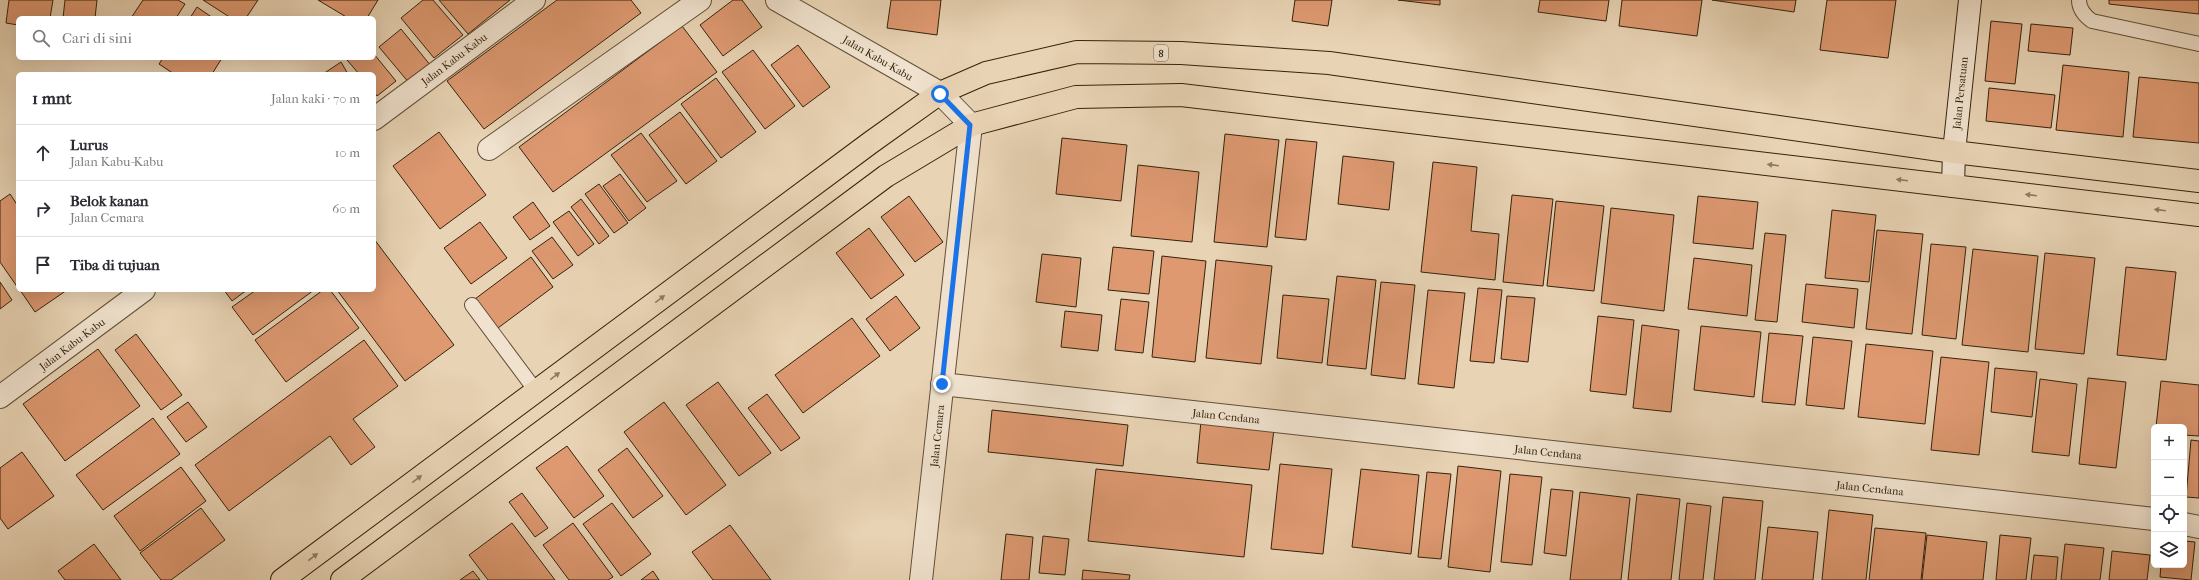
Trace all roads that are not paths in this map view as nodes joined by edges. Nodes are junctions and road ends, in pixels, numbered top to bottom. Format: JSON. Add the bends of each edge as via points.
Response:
{"nodes":[{"id":1,"x":534,"y":0,"type":"edge"},
{"id":2,"x":700,"y":0,"type":"edge"},
{"id":3,"x":777,"y":0,"type":"edge"},
{"id":4,"x":1970,"y":0,"type":"edge"},
{"id":5,"x":2079,"y":0,"type":"edge"},
{"id":6,"x":2199,"y":44,"type":"edge"},
{"id":7,"x":940,"y":94,"type":"junction"},
{"id":8,"x":376,"y":118,"type":"edge"},
{"id":9,"x":970,"y":125,"type":"junction"},
{"id":10,"x":489,"y":149,"type":"dead end"},
{"id":11,"x":1954,"y":152,"type":"junction"},
{"id":12,"x":2199,"y":180,"type":"edge"},
{"id":13,"x":1953,"y":186,"type":"junction"},
{"id":14,"x":2199,"y":215,"type":"edge"},
{"id":15,"x":141,"y":292,"type":"edge"},
{"id":16,"x":472,"y":305,"type":"dead end"},
{"id":17,"x":942,"y":384,"type":"junction"},
{"id":18,"x":536,"y":391,"type":"junction"},
{"id":19,"x":0,"y":397,"type":"edge"},
{"id":20,"x":2151,"y":519,"type":"edge"},
{"id":21,"x":2187,"y":525,"type":"edge"},
{"id":22,"x":2199,"y":527,"type":"edge"},
{"id":23,"x":918,"y":578,"type":"edge"},
{"id":24,"x":282,"y":580,"type":"edge"},
{"id":25,"x":342,"y":580,"type":"edge"}],
"edges":[{"from":1,"to":8,"type":"street","name":"Jalan Kabu-Kabu"},
{"from":2,"to":10,"type":"street"},
{"from":3,"to":7,"type":"street","name":"Jalan Kabu-Kabu"},
{"from":4,"to":11,"type":"street","name":"Jalan Persatuan"},
{"from":5,"to":6,"type":"lane","via":[[2084,15],[2092,21]]},
{"from":7,"to":9,"type":"street","name":"Jalan Kabu-Kabu"},
{"from":7,"to":11,"type":"highway","number":"8","via":[[986,73],[1077,52],[1181,53],[1328,63]]},
{"from":18,"to":7,"type":"highway","number":"8","one_way":true},
{"from":13,"to":9,"type":"highway","one_way":true,"via":[[1181,95],[1076,97]]},
{"from":9,"to":17,"type":"street","name":"Jalan Cemara"},
{"from":9,"to":25,"type":"highway","via":[[886,176]]},
{"from":11,"to":12,"type":"highway","number":"8"},
{"from":11,"to":13,"type":"street","name":"Jalan Persatuan"},
{"from":14,"to":13,"type":"highway","one_way":true},
{"from":15,"to":19,"type":"street","name":"Jalan Kabu-Kabu"},
{"from":16,"to":18,"type":"lane"},
{"from":17,"to":20,"type":"street","name":"Jalan Cendana"},
{"from":17,"to":23,"type":"street","name":"Jalan Cemara"},
{"from":24,"to":18,"type":"highway","number":"8","one_way":true},
{"from":21,"to":22,"type":"street"}]}
